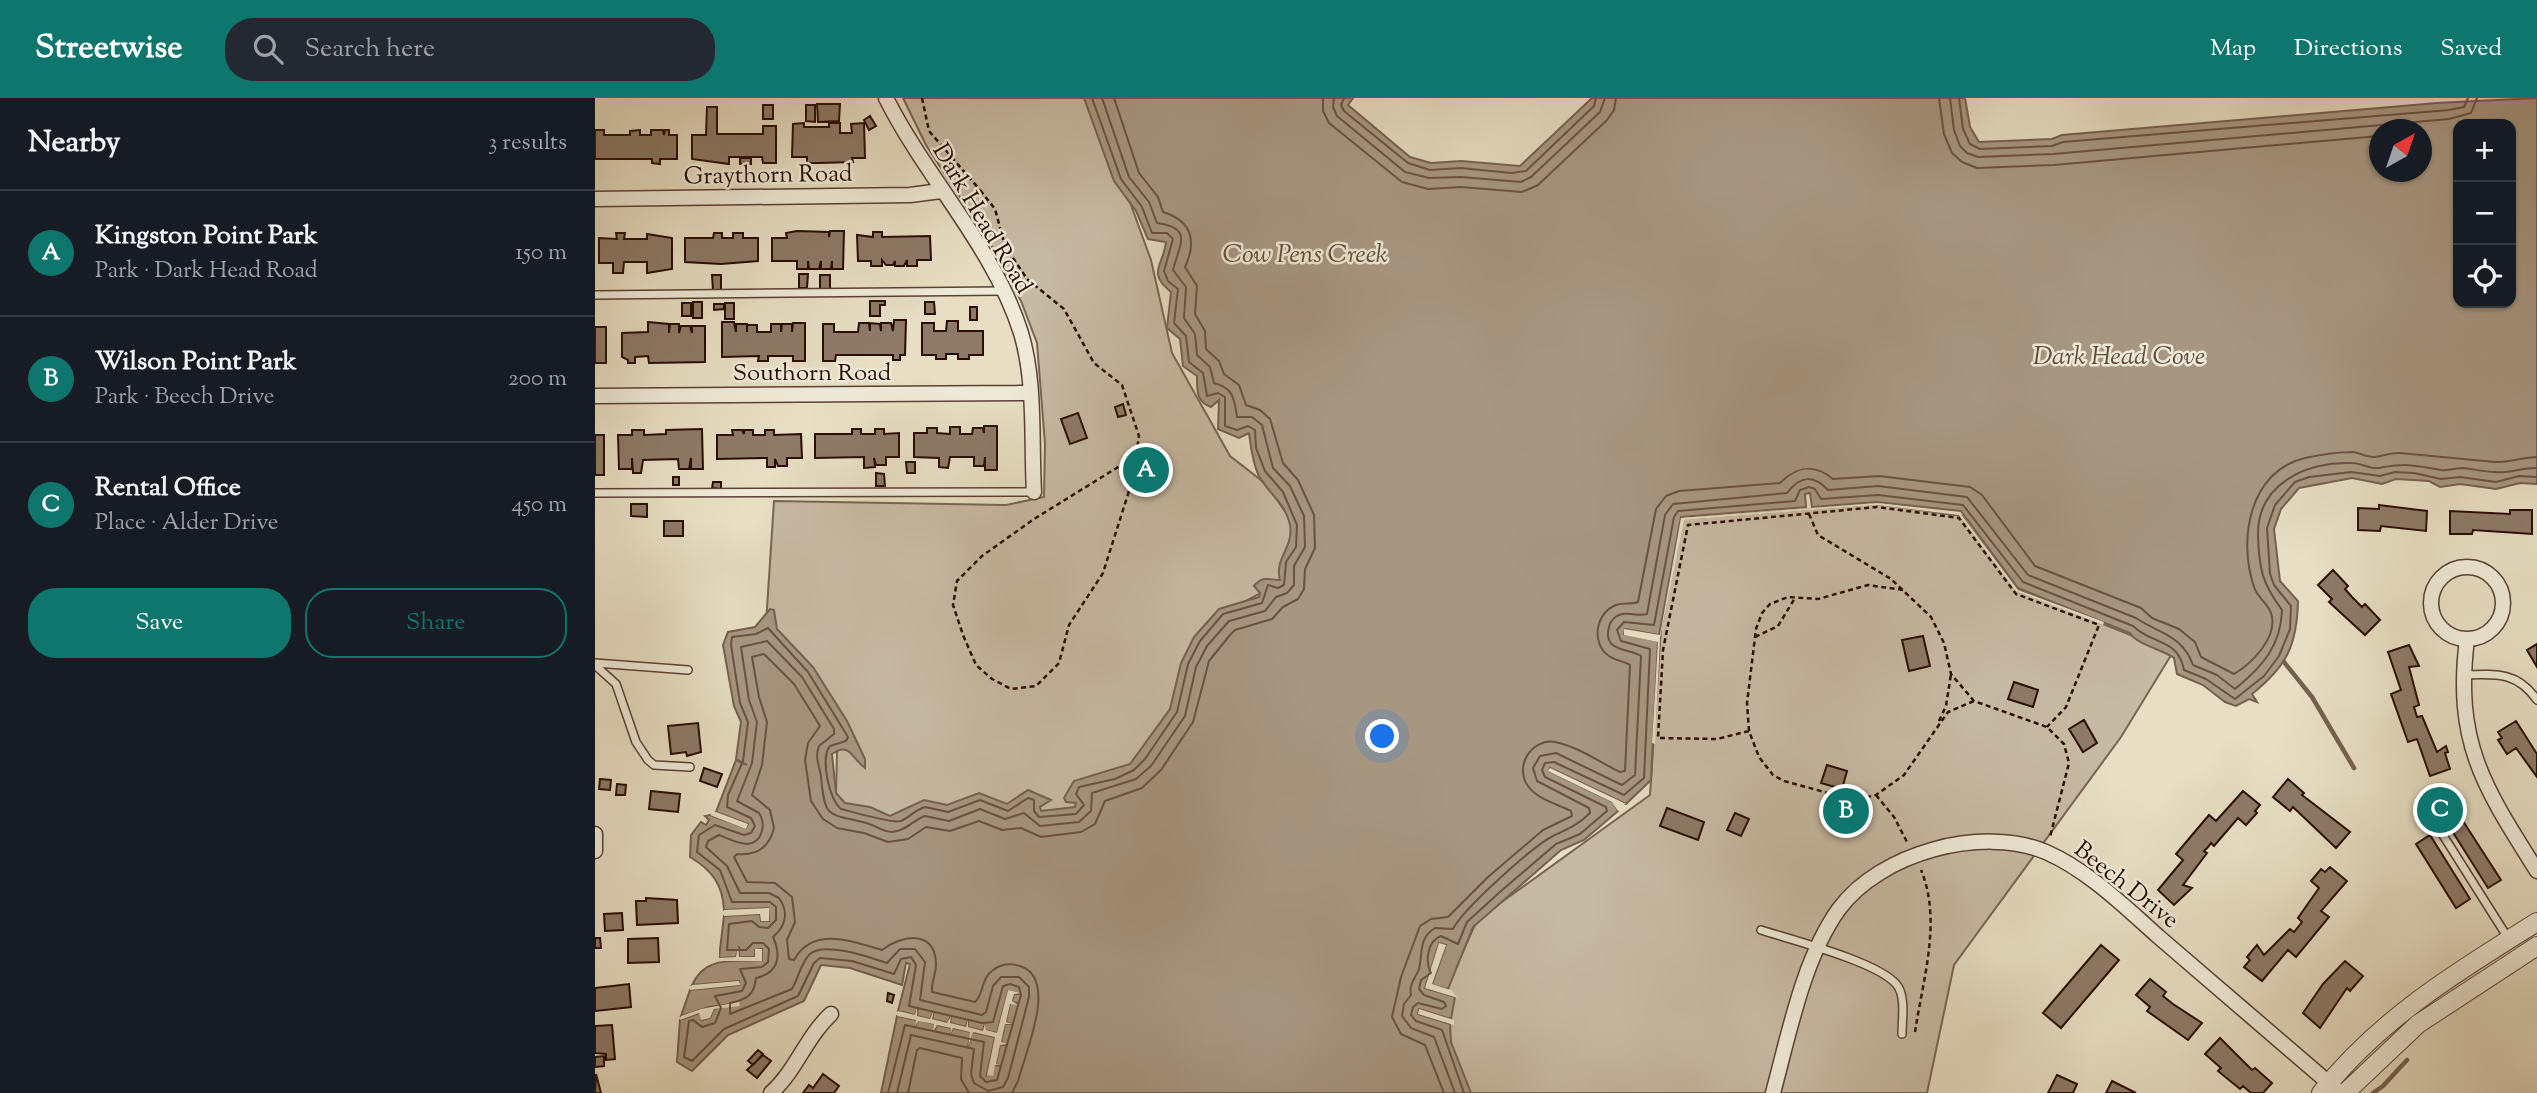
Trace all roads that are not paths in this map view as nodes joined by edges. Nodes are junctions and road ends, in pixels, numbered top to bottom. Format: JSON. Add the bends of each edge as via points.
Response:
{"nodes":[{"id":1,"x":886,"y":98,"type":"edge"},
{"id":2,"x":941,"y":191,"type":"junction"},
{"id":3,"x":595,"y":199,"type":"edge"},
{"id":4,"x":1005,"y":291,"type":"junction"},
{"id":5,"x":595,"y":295,"type":"edge"},
{"id":6,"x":1030,"y":393,"type":"junction"},
{"id":7,"x":595,"y":396,"type":"edge"},
{"id":8,"x":1034,"y":492,"type":"joint"},
{"id":9,"x":595,"y":493,"type":"edge"},
{"id":10,"x":2467,"y":639,"type":"junction"},
{"id":11,"x":595,"y":664,"type":"edge"},
{"id":12,"x":688,"y":670,"type":"dead end"},
{"id":13,"x":2462,"y":675,"type":"junction"},
{"id":14,"x":2537,"y":700,"type":"edge"},
{"id":15,"x":690,"y":767,"type":"dead end"},
{"id":16,"x":2441,"y":832,"type":"dead end"},
{"id":17,"x":595,"y":834,"type":"edge"},
{"id":18,"x":595,"y":851,"type":"edge"},
{"id":19,"x":2537,"y":871,"type":"edge"},
{"id":20,"x":2537,"y":922,"type":"edge"},
{"id":21,"x":1761,"y":930,"type":"dead end"},
{"id":22,"x":2509,"y":940,"type":"junction"},
{"id":23,"x":2537,"y":946,"type":"edge"},
{"id":24,"x":1818,"y":948,"type":"junction"},
{"id":25,"x":831,"y":1014,"type":"dead end"},
{"id":26,"x":1902,"y":1034,"type":"dead end"},
{"id":27,"x":2334,"y":1091,"type":"edge"},
{"id":28,"x":771,"y":1093,"type":"edge"},
{"id":29,"x":1773,"y":1093,"type":"edge"}],
"edges":[{"from":1,"to":2,"type":"street","name":"Dark Head Road"},
{"from":2,"to":3,"type":"street","name":"Graythorn Road"},
{"from":2,"to":4,"type":"street","name":"Dark Head Road"},
{"from":4,"to":5,"type":"lane"},
{"from":4,"to":6,"type":"street","name":"Dark Head Road","via":[[1022,336]]},
{"from":6,"to":7,"type":"street","name":"Southorn Road"},
{"from":6,"to":8,"type":"street","name":"Dark Head Road"},
{"from":8,"to":9,"type":"lane"},
{"from":10,"to":10,"type":"street","via":[[2488,632],[2503,603],[2502,592],[2489,574],[2466,567],[2444,576],[2432,597],[2436,621],[2455,637]]},
{"from":10,"to":13,"type":"street"},
{"from":11,"to":12,"type":"lane"},
{"from":11,"to":15,"type":"lane","via":[[616,684],[636,742],[648,760],[655,765]]},
{"from":13,"to":14,"type":"lane","via":[[2509,677],[2528,686]]},
{"from":13,"to":19,"type":"street","via":[[2476,765]]},
{"from":16,"to":22,"type":"lane"},
{"from":17,"to":18,"type":"street"},
{"from":20,"to":22,"type":"street"},
{"from":21,"to":24,"type":"lane"},
{"from":22,"to":27,"type":"street","via":[[2400,1013]]},
{"from":23,"to":27,"type":"street","via":[[2418,1024]]},
{"from":24,"to":26,"type":"lane","via":[[1880,971],[1898,986],[1903,1000]]},
{"from":24,"to":27,"type":"street","name":"Beech Drive","via":[[1839,908],[1882,871],[1915,855],[1950,844],[1973,843],[2044,851],[2115,899]]},
{"from":24,"to":29,"type":"street","name":"Beech Drive"},
{"from":25,"to":28,"type":"street"}]}
